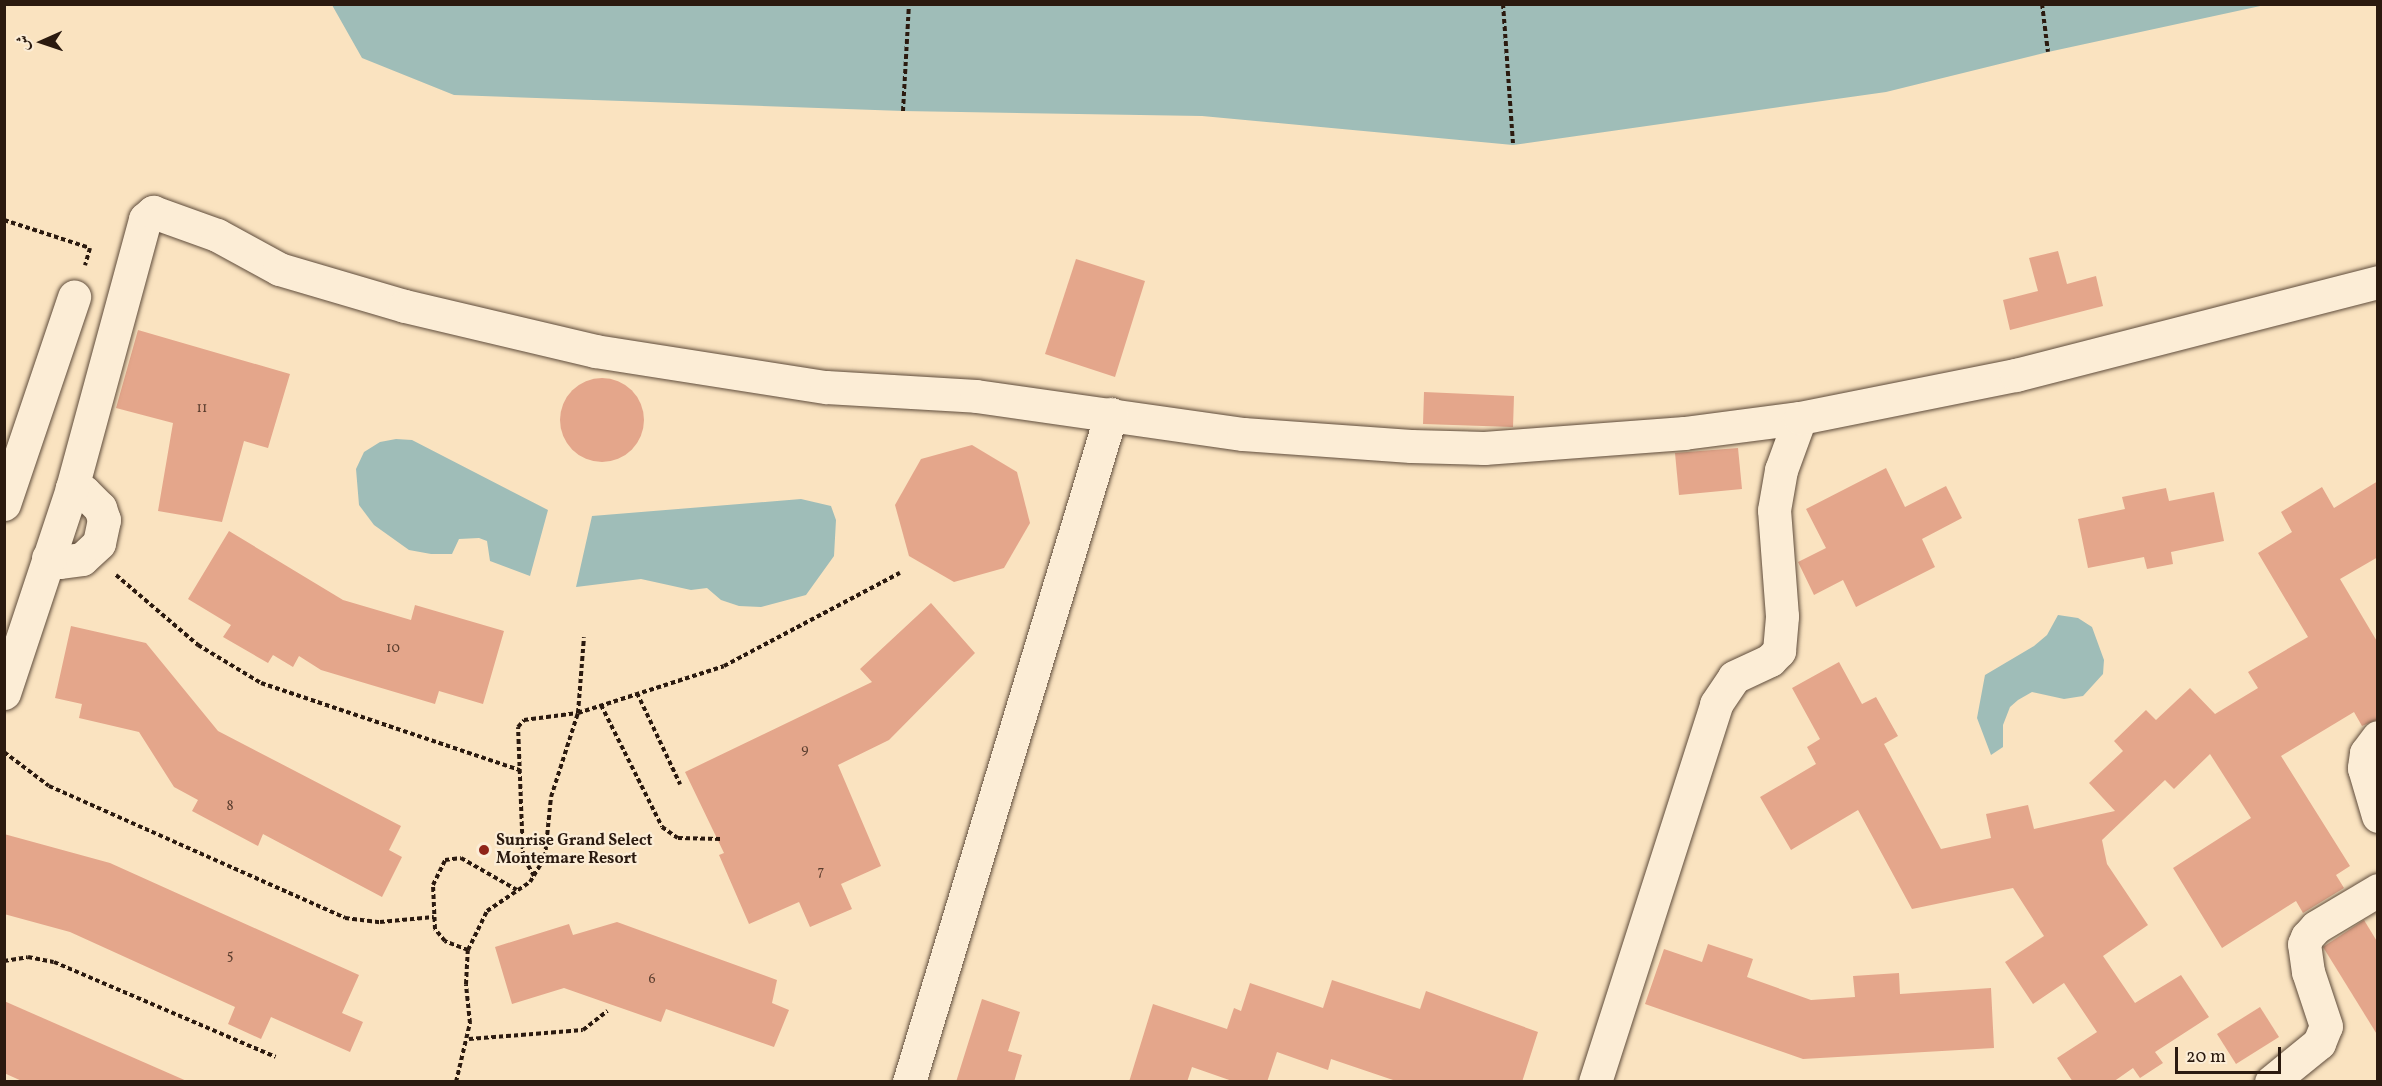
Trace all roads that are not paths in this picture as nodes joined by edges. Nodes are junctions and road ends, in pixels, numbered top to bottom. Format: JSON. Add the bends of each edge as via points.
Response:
{"nodes":[{"id":1,"x":2378,"y":282,"type":"edge"},
{"id":2,"x":74,"y":297,"type":"road end"},
{"id":3,"x":1111,"y":414,"type":"junction"},
{"id":4,"x":1800,"y":418,"type":"junction"},
{"id":5,"x":72,"y":488,"type":"junction"},
{"id":6,"x":4,"y":504,"type":"edge"},
{"id":7,"x":48,"y":558,"type":"junction"},
{"id":8,"x":4,"y":693,"type":"edge"},
{"id":9,"x":2378,"y":737,"type":"edge"},
{"id":10,"x":2378,"y":816,"type":"edge"},
{"id":11,"x":2378,"y":890,"type":"edge"},
{"id":12,"x":909,"y":1082,"type":"edge"},
{"id":13,"x":1595,"y":1082,"type":"edge"},
{"id":14,"x":2271,"y":1082,"type":"edge"}],
"edges":[{"from":1,"to":4,"type":"street","via":[[2016,375]]},
{"from":2,"to":6,"type":"street"},
{"from":3,"to":4,"type":"street","via":[[1243,434],[1484,448],[1684,433]]},
{"from":3,"to":5,"type":"street","via":[[976,396],[826,387],[595,351],[311,280],[249,255],[217,235],[153,212],[145,219]]},
{"from":3,"to":12,"type":"street"},
{"from":4,"to":13,"type":"street","via":[[1780,470],[1774,510],[1782,616],[1779,651],[1770,660],[1734,677],[1716,704]]},
{"from":5,"to":7,"type":"street"},
{"from":5,"to":7,"type":"street","via":[[93,499],[100,508],[103,532],[92,552],[71,563]]},
{"from":7,"to":8,"type":"street"},
{"from":9,"to":10,"type":"street","via":[[2366,753],[2364,768]]},
{"from":11,"to":14,"type":"street","via":[[2316,927],[2307,937],[2304,944],[2308,972],[2326,1026],[2319,1043]]}]}
